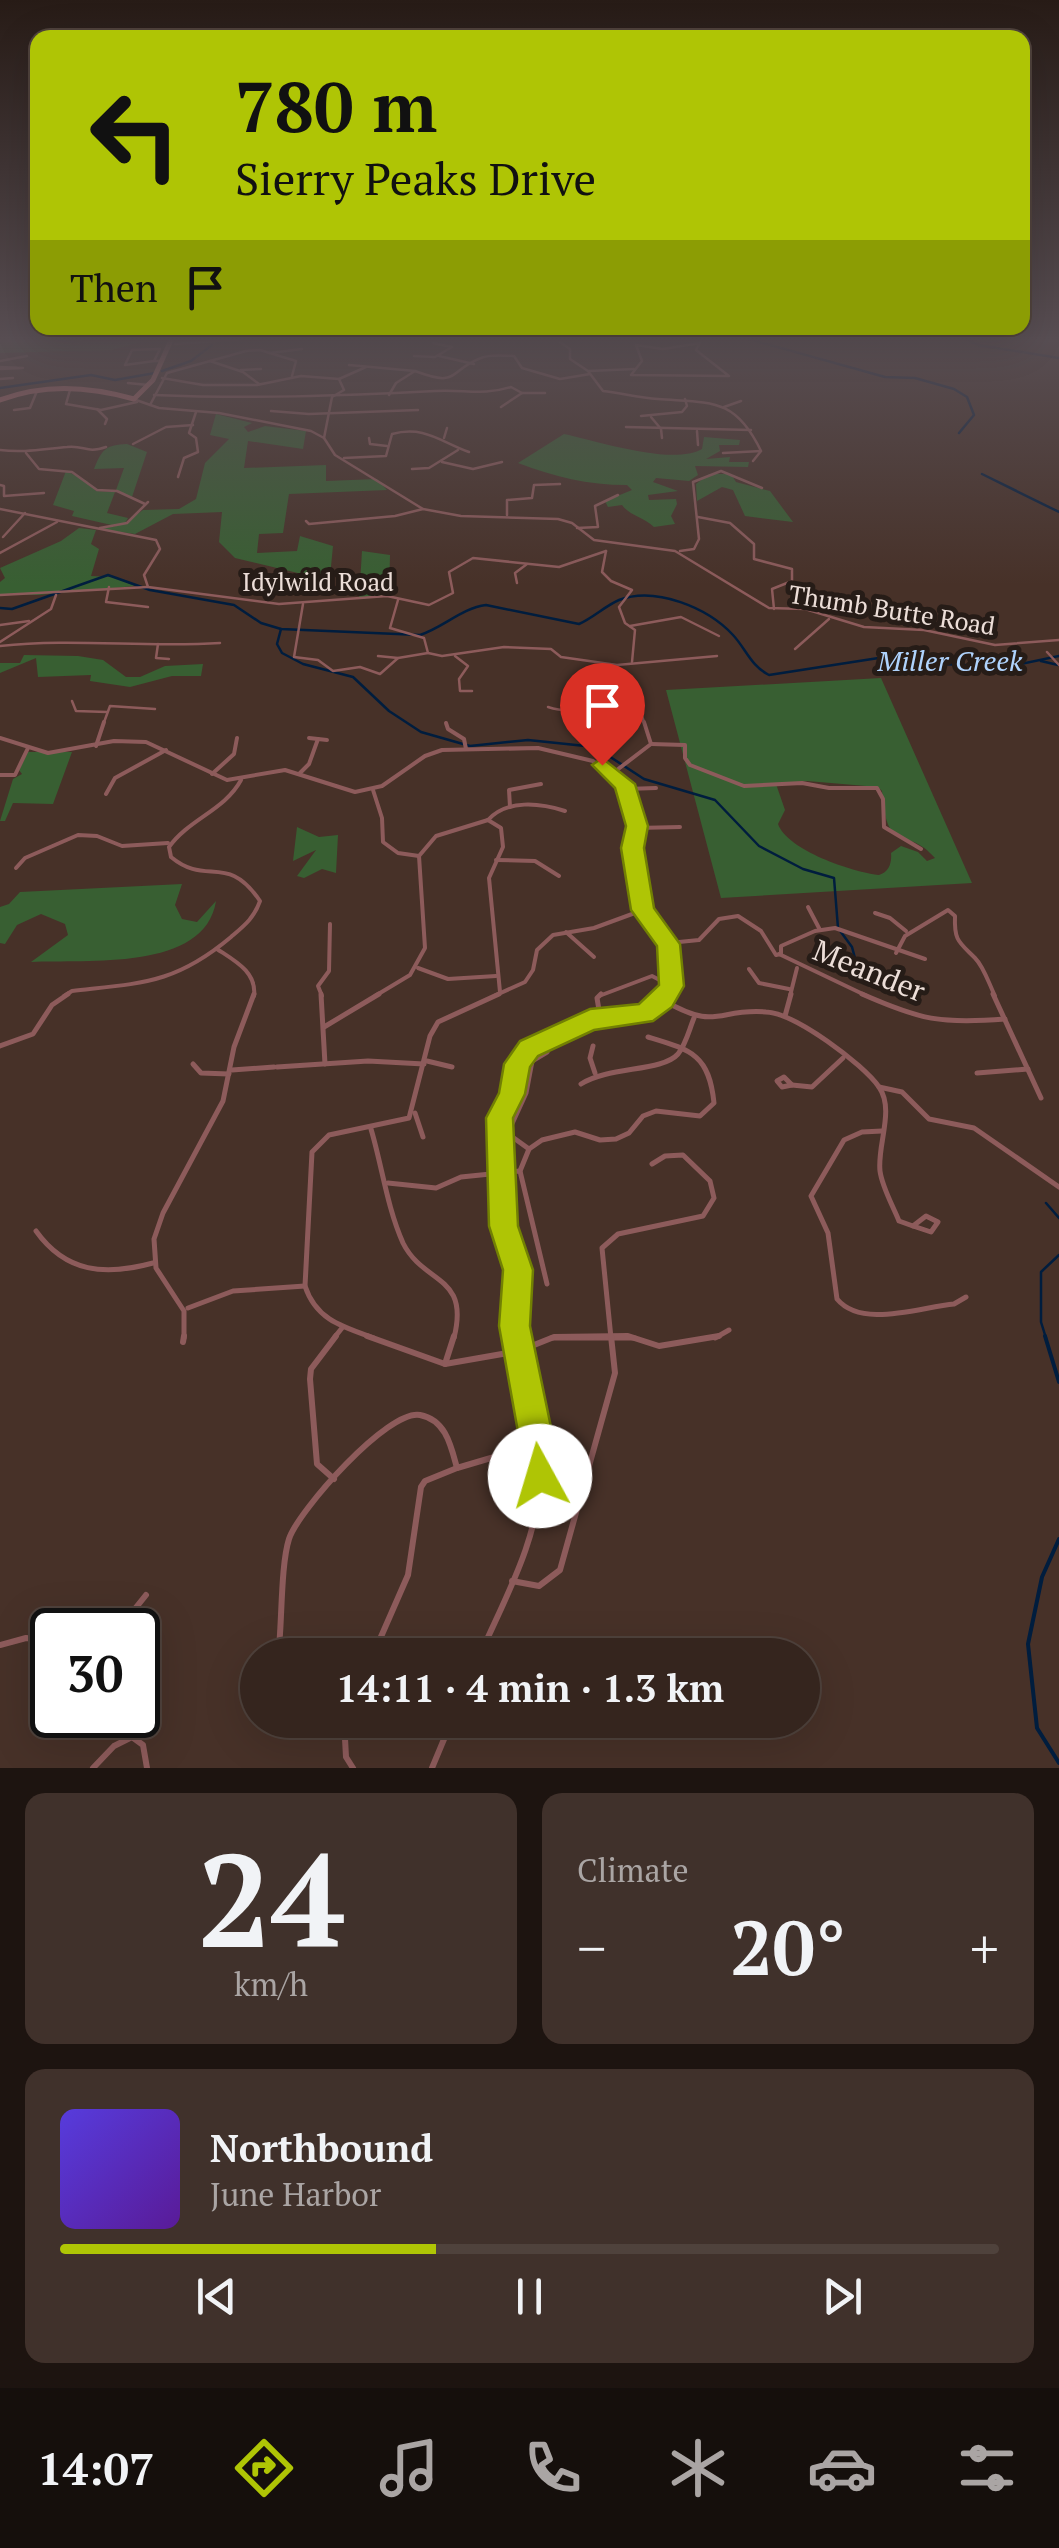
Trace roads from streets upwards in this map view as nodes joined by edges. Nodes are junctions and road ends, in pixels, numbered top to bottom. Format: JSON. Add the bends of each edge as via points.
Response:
{"nodes":[{"id":1,"x":106,"y":421,"type":"edge"},
{"id":2,"x":194,"y":421,"type":"edge"},
{"id":3,"x":248,"y":421,"type":"edge"},
{"id":4,"x":328,"y":421,"type":"edge"},
{"id":5,"x":653,"y":421,"type":"edge"},
{"id":6,"x":747,"y":421,"type":"edge"},
{"id":7,"x":105,"y":424,"type":"dead end"},
{"id":8,"x":193,"y":426,"type":"junction"},
{"id":9,"x":626,"y":426,"type":"dead end"},
{"id":10,"x":447,"y":428,"type":"dead end"},
{"id":11,"x":661,"y":429,"type":"junction"},
{"id":12,"x":753,"y":430,"type":"junction"},
{"id":13,"x":697,"y":431,"type":"junction"},
{"id":14,"x":324,"y":438,"type":"junction"},
{"id":15,"x":369,"y":438,"type":"dead end"},
{"id":16,"x":444,"y":438,"type":"junction"},
{"id":17,"x":662,"y":438,"type":"dead end"},
{"id":18,"x":134,"y":444,"type":"dead end"},
{"id":19,"x":698,"y":445,"type":"dead end"},
{"id":20,"x":106,"y":446,"type":"dead end"},
{"id":21,"x":387,"y":446,"type":"junction"},
{"id":22,"x":0,"y":450,"type":"edge"},
{"id":23,"x":458,"y":450,"type":"junction"},
{"id":24,"x":26,"y":452,"type":"junction"},
{"id":25,"x":468,"y":452,"type":"dead end"},
{"id":26,"x":762,"y":452,"type":"junction"},
{"id":27,"x":723,"y":453,"type":"dead end"},
{"id":28,"x":339,"y":458,"type":"junction"},
{"id":29,"x":754,"y":460,"type":"dead end"},
{"id":30,"x":442,"y":462,"type":"junction"},
{"id":31,"x":502,"y":462,"type":"dead end"},
{"id":32,"x":412,"y":469,"type":"dead end"},
{"id":33,"x":178,"y":476,"type":"dead end"},
{"id":34,"x":560,"y":484,"type":"dead end"},
{"id":35,"x":0,"y":485,"type":"edge"},
{"id":36,"x":762,"y":488,"type":"dead end"},
{"id":37,"x":44,"y":493,"type":"dead end"},
{"id":38,"x":618,"y":496,"type":"dead end"},
{"id":39,"x":0,"y":509,"type":"edge"},
{"id":40,"x":423,"y":510,"type":"junction"},
{"id":41,"x":25,"y":512,"type":"junction"},
{"id":42,"x":507,"y":515,"type":"junction"},
{"id":43,"x":698,"y":517,"type":"junction"},
{"id":44,"x":306,"y":521,"type":"dead end"},
{"id":45,"x":57,"y":522,"type":"junction"},
{"id":46,"x":578,"y":528,"type":"junction"},
{"id":47,"x":96,"y":530,"type":"junction"},
{"id":48,"x":3,"y":536,"type":"dead end"},
{"id":49,"x":606,"y":544,"type":"junction"},
{"id":50,"x":675,"y":550,"type":"junction"},
{"id":51,"x":606,"y":551,"type":"junction"},
{"id":52,"x":0,"y":553,"type":"edge"},
{"id":53,"x":524,"y":560,"type":"junction"},
{"id":54,"x":517,"y":582,"type":"dead end"},
{"id":55,"x":148,"y":587,"type":"junction"},
{"id":56,"x":109,"y":588,"type":"junction"},
{"id":57,"x":0,"y":595,"type":"edge"},
{"id":58,"x":56,"y":595,"type":"junction"},
{"id":59,"x":400,"y":598,"type":"junction"},
{"id":60,"x":303,"y":604,"type":"junction"},
{"id":61,"x":148,"y":607,"type":"dead end"},
{"id":62,"x":774,"y":609,"type":"junction"},
{"id":63,"x":830,"y":618,"type":"junction"},
{"id":64,"x":29,"y":621,"type":"junction"},
{"id":65,"x":0,"y":625,"type":"edge"},
{"id":66,"x":630,"y":626,"type":"junction"},
{"id":67,"x":719,"y":636,"type":"dead end"},
{"id":68,"x":1059,"y":640,"type":"edge"},
{"id":69,"x":220,"y":643,"type":"dead end"},
{"id":70,"x":0,"y":644,"type":"edge"},
{"id":71,"x":158,"y":644,"type":"junction"},
{"id":72,"x":796,"y":650,"type":"dead end"},
{"id":73,"x":1047,"y":652,"type":"dead end"},
{"id":74,"x":428,"y":653,"type":"junction"},
{"id":75,"x":378,"y":656,"type":"dead end"},
{"id":76,"x":454,"y":656,"type":"junction"},
{"id":77,"x":717,"y":656,"type":"dead end"},
{"id":78,"x":398,"y":658,"type":"junction"},
{"id":79,"x":169,"y":659,"type":"dead end"},
{"id":80,"x":632,"y":662,"type":"junction"},
{"id":81,"x":1059,"y":665,"type":"edge"},
{"id":82,"x":472,"y":692,"type":"dead end"},
{"id":83,"x":72,"y":700,"type":"dead end"},
{"id":84,"x":548,"y":707,"type":"dead end"},
{"id":85,"x":155,"y":709,"type":"dead end"},
{"id":86,"x":108,"y":712,"type":"junction"},
{"id":87,"x":446,"y":723,"type":"dead end"},
{"id":88,"x":0,"y":738,"type":"edge"},
{"id":89,"x":237,"y":738,"type":"dead end"},
{"id":90,"x":310,"y":738,"type":"dead end"},
{"id":91,"x":318,"y":739,"type":"junction"},
{"id":92,"x":326,"y":740,"type":"dead end"},
{"id":93,"x":651,"y":744,"type":"junction"},
{"id":94,"x":96,"y":746,"type":"junction"},
{"id":95,"x":28,"y":748,"type":"junction"},
{"id":96,"x":166,"y":750,"type":"junction"},
{"id":97,"x":466,"y":750,"type":"junction"},
{"id":98,"x":300,"y":773,"type":"junction"},
{"id":99,"x":613,"y":773,"type":"junction"},
{"id":100,"x":212,"y":774,"type":"junction"},
{"id":101,"x":0,"y":776,"type":"edge"},
{"id":102,"x":242,"y":780,"type":"junction"},
{"id":103,"x":542,"y":784,"type":"dead end"},
{"id":104,"x":626,"y":788,"type":"junction"},
{"id":105,"x":656,"y":788,"type":"dead end"},
{"id":106,"x":372,"y":790,"type":"junction"},
{"id":107,"x":106,"y":794,"type":"dead end"},
{"id":108,"x":510,"y":807,"type":"junction"},
{"id":109,"x":565,"y":811,"type":"dead end"},
{"id":110,"x":488,"y":820,"type":"junction"},
{"id":111,"x":680,"y":827,"type":"dead end"},
{"id":112,"x":636,"y":828,"type":"junction"},
{"id":113,"x":168,"y":844,"type":"junction"},
{"id":114,"x":921,"y":850,"type":"dead end"},
{"id":115,"x":419,"y":856,"type":"junction"},
{"id":116,"x":496,"y":860,"type":"junction"},
{"id":117,"x":16,"y":868,"type":"dead end"},
{"id":118,"x":559,"y":876,"type":"dead end"},
{"id":119,"x":808,"y":907,"type":"dead end"},
{"id":120,"x":643,"y":910,"type":"junction"},
{"id":121,"x":875,"y":913,"type":"dead end"},
{"id":122,"x":330,"y":924,"type":"dead end"},
{"id":123,"x":820,"y":930,"type":"junction"},
{"id":124,"x":566,"y":931,"type":"junction"},
{"id":125,"x":906,"y":932,"type":"junction"},
{"id":126,"x":668,"y":944,"type":"junction"},
{"id":127,"x":217,"y":948,"type":"junction"},
{"id":128,"x":777,"y":950,"type":"junction"},
{"id":129,"x":896,"y":953,"type":"junction"},
{"id":130,"x":594,"y":957,"type":"dead end"},
{"id":131,"x":925,"y":959,"type":"dead end"},
{"id":132,"x":798,"y":966,"type":"junction"},
{"id":133,"x":416,"y":967,"type":"junction"},
{"id":134,"x":749,"y":968,"type":"dead end"},
{"id":135,"x":496,"y":976,"type":"junction"},
{"id":136,"x":671,"y":986,"type":"junction"},
{"id":137,"x":789,"y":989,"type":"junction"},
{"id":138,"x":500,"y":992,"type":"junction"},
{"id":139,"x":663,"y":1000,"type":"junction"},
{"id":140,"x":785,"y":1016,"type":"junction"},
{"id":141,"x":600,"y":1017,"type":"junction"},
{"id":142,"x":694,"y":1018,"type":"junction"},
{"id":143,"x":1005,"y":1019,"type":"junction"},
{"id":144,"x":324,"y":1027,"type":"junction"},
{"id":145,"x":648,"y":1038,"type":"dead end"},
{"id":146,"x":0,"y":1046,"type":"edge"},
{"id":147,"x":593,"y":1046,"type":"dead end"},
{"id":148,"x":681,"y":1048,"type":"junction"},
{"id":149,"x":547,"y":1052,"type":"dead end"},
{"id":150,"x":843,"y":1058,"type":"junction"},
{"id":151,"x":424,"y":1062,"type":"junction"},
{"id":152,"x":193,"y":1064,"type":"dead end"},
{"id":153,"x":325,"y":1064,"type":"junction"},
{"id":154,"x":452,"y":1066,"type":"dead end"},
{"id":155,"x":1028,"y":1069,"type":"junction"},
{"id":156,"x":232,"y":1072,"type":"junction"},
{"id":157,"x":595,"y":1072,"type":"junction"},
{"id":158,"x":977,"y":1073,"type":"dead end"},
{"id":159,"x":581,"y":1084,"type":"dead end"},
{"id":160,"x":792,"y":1085,"type":"dead end"},
{"id":161,"x":880,"y":1087,"type":"junction"},
{"id":162,"x":1041,"y":1098,"type":"dead end"},
{"id":163,"x":414,"y":1110,"type":"junction"},
{"id":164,"x":371,"y":1129,"type":"junction"},
{"id":165,"x":882,"y":1131,"type":"junction"},
{"id":166,"x":423,"y":1137,"type":"dead end"},
{"id":167,"x":529,"y":1148,"type":"junction"},
{"id":168,"x":652,"y":1164,"type":"dead end"},
{"id":169,"x":520,"y":1171,"type":"junction"},
{"id":170,"x":499,"y":1174,"type":"junction"},
{"id":171,"x":388,"y":1183,"type":"junction"},
{"id":172,"x":1059,"y":1187,"type":"edge"},
{"id":173,"x":912,"y":1226,"type":"junction"},
{"id":174,"x":36,"y":1231,"type":"dead end"},
{"id":175,"x":153,"y":1262,"type":"junction"},
{"id":176,"x":547,"y":1284,"type":"dead end"},
{"id":177,"x":305,"y":1286,"type":"junction"},
{"id":178,"x":966,"y":1298,"type":"dead end"},
{"id":179,"x":186,"y":1308,"type":"junction"},
{"id":180,"x":342,"y":1328,"type":"junction"},
{"id":181,"x":729,"y":1330,"type":"dead end"},
{"id":182,"x":613,"y":1337,"type":"junction"},
{"id":183,"x":184,"y":1342,"type":"dead end"},
{"id":184,"x":519,"y":1352,"type":"junction"},
{"id":185,"x":446,"y":1364,"type":"junction"},
{"id":186,"x":539,"y":1452,"type":"junction"},
{"id":187,"x":457,"y":1468,"type":"junction"},
{"id":188,"x":334,"y":1479,"type":"junction"},
{"id":189,"x":512,"y":1581,"type":"junction"},
{"id":190,"x":146,"y":1595,"type":"dead end"},
{"id":191,"x":136,"y":1608,"type":"edge"},
{"id":192,"x":30,"y":1638,"type":"edge"},
{"id":193,"x":280,"y":1638,"type":"edge"},
{"id":194,"x":381,"y":1638,"type":"edge"},
{"id":195,"x":487,"y":1638,"type":"edge"},
{"id":196,"x":0,"y":1645,"type":"edge"},
{"id":197,"x":345,"y":1738,"type":"edge"},
{"id":198,"x":444,"y":1738,"type":"edge"},
{"id":199,"x":94,"y":1768,"type":"edge"},
{"id":200,"x":147,"y":1768,"type":"edge"},
{"id":201,"x":354,"y":1768,"type":"edge"},
{"id":202,"x":432,"y":1768,"type":"edge"}],
"edges":[{"from":1,"to":7,"type":"street"},
{"from":2,"to":8,"type":"street"},
{"from":3,"to":14,"type":"street"},
{"from":4,"to":14,"type":"street"},
{"from":5,"to":11,"type":"street"},
{"from":6,"to":12,"type":"street"},
{"from":8,"to":18,"type":"street","via":[[166,426]]},
{"from":8,"to":33,"type":"street","via":[[189,433],[198,452],[184,458]]},
{"from":9,"to":11,"type":"street"},
{"from":10,"to":16,"type":"street"},
{"from":11,"to":13,"type":"street"},
{"from":11,"to":17,"type":"street"},
{"from":12,"to":13,"type":"street"},
{"from":12,"to":26,"type":"street"},
{"from":13,"to":19,"type":"street"},
{"from":14,"to":28,"type":"street","name":"Thumb Butte Road"},
{"from":15,"to":21,"type":"street","via":[[370,444]]},
{"from":16,"to":21,"type":"street","via":[[402,430]]},
{"from":16,"to":23,"type":"street"},
{"from":20,"to":24,"type":"street","via":[[89,454],[72,446]]},
{"from":21,"to":28,"type":"street","via":[[386,456]]},
{"from":22,"to":24,"type":"street"},
{"from":23,"to":25,"type":"street"},
{"from":23,"to":30,"type":"street"},
{"from":24,"to":47,"type":"street","via":[[44,472],[61,470],[97,490],[146,503],[127,523]]},
{"from":26,"to":27,"type":"street"},
{"from":26,"to":29,"type":"street"},
{"from":28,"to":40,"type":"street","name":"Thumb Butte Road"},
{"from":30,"to":31,"type":"street","via":[[473,469]]},
{"from":30,"to":32,"type":"street"},
{"from":34,"to":42,"type":"street","via":[[534,486],[532,498],[508,500]]},
{"from":35,"to":37,"type":"street","via":[[4,496]]},
{"from":36,"to":43,"type":"street","via":[[735,472],[707,472],[693,482]]},
{"from":38,"to":46,"type":"street","via":[[596,506],[598,526]]},
{"from":39,"to":41,"type":"street"},
{"from":40,"to":42,"type":"street","name":"Thumb Butte Road"},
{"from":40,"to":44,"type":"street"},
{"from":41,"to":45,"type":"street"},
{"from":41,"to":48,"type":"street"},
{"from":42,"to":46,"type":"street","name":"Thumb Butte Road","via":[[564,520]]},
{"from":43,"to":50,"type":"street","via":[[697,545]]},
{"from":43,"to":62,"type":"street","via":[[732,523],[754,544],[754,559],[792,569],[792,580],[772,589]]},
{"from":45,"to":47,"type":"street"},
{"from":45,"to":52,"type":"street"},
{"from":46,"to":49,"type":"street","name":"Thumb Butte Road"},
{"from":47,"to":55,"type":"street","via":[[160,543],[144,575]]},
{"from":49,"to":50,"type":"street","name":"Thumb Butte Road"},
{"from":49,"to":51,"type":"street"},
{"from":50,"to":62,"type":"street","name":"Thumb Butte Road"},
{"from":51,"to":53,"type":"street","name":"Idylwild Road","via":[[561,567]]},
{"from":51,"to":66,"type":"street","via":[[602,572],[632,590],[619,607]]},
{"from":53,"to":54,"type":"street"},
{"from":53,"to":59,"type":"street","name":"Idylwild Road","via":[[462,562],[449,572],[454,593],[448,599],[429,605]]},
{"from":55,"to":56,"type":"street","name":"Idylwild Road"},
{"from":55,"to":60,"type":"street","name":"Idylwild Road"},
{"from":56,"to":58,"type":"street","name":"Idylwild Road"},
{"from":56,"to":61,"type":"street","via":[[106,602]]},
{"from":57,"to":58,"type":"street","name":"Idylwild Road"},
{"from":58,"to":64,"type":"street","via":[[51,609]]},
{"from":59,"to":60,"type":"street","name":"Idylwild Road"},
{"from":59,"to":74,"type":"street","via":[[390,628],[424,638]]},
{"from":60,"to":78,"type":"street","via":[[294,658],[318,660],[333,671],[380,674]]},
{"from":62,"to":63,"type":"street","name":"Thumb Butte Road"},
{"from":63,"to":68,"type":"street","name":"Thumb Butte Road","via":[[995,645]]},
{"from":63,"to":72,"type":"street"},
{"from":64,"to":65,"type":"street"},
{"from":64,"to":70,"type":"street"},
{"from":66,"to":67,"type":"street","via":[[681,618]]},
{"from":66,"to":80,"type":"street","via":[[636,635]]},
{"from":69,"to":71,"type":"street"},
{"from":70,"to":71,"type":"street"},
{"from":71,"to":79,"type":"street","via":[[156,658]]},
{"from":73,"to":81,"type":"street"},
{"from":74,"to":76,"type":"street"},
{"from":74,"to":78,"type":"street"},
{"from":75,"to":78,"type":"street"},
{"from":76,"to":80,"type":"street","via":[[510,646],[604,664]]},
{"from":76,"to":82,"type":"street","via":[[468,666],[460,690]]},
{"from":77,"to":80,"type":"street"},
{"from":83,"to":86,"type":"street","via":[[76,711]]},
{"from":84,"to":93,"type":"street","via":[[567,714],[638,713]]},
{"from":85,"to":86,"type":"street","via":[[115,705]]},
{"from":86,"to":94,"type":"street"},
{"from":87,"to":97,"type":"street"},
{"from":88,"to":95,"type":"street"},
{"from":89,"to":100,"type":"street","via":[[234,754]]},
{"from":90,"to":91,"type":"street"},
{"from":91,"to":92,"type":"street"},
{"from":91,"to":98,"type":"street"},
{"from":93,"to":99,"type":"street"},
{"from":93,"to":114,"type":"street","via":[[686,745],[690,765],[735,785],[877,788],[886,832]]},
{"from":94,"to":95,"type":"street"},
{"from":94,"to":96,"type":"street","via":[[136,740]]},
{"from":95,"to":101,"type":"street","via":[[15,775]]},
{"from":96,"to":100,"type":"street"},
{"from":96,"to":107,"type":"street","via":[[116,778]]},
{"from":97,"to":99,"type":"street","via":[[549,749]]},
{"from":97,"to":106,"type":"street","via":[[425,756]]},
{"from":98,"to":102,"type":"street","via":[[275,770]]},
{"from":98,"to":106,"type":"street","via":[[344,791]]},
{"from":99,"to":104,"type":"street"},
{"from":100,"to":102,"type":"street"},
{"from":102,"to":113,"type":"street","via":[[234,795]]},
{"from":103,"to":108,"type":"street","via":[[510,790]]},
{"from":104,"to":105,"type":"street"},
{"from":104,"to":112,"type":"street"},
{"from":106,"to":115,"type":"street","via":[[383,842]]},
{"from":108,"to":109,"type":"street"},
{"from":108,"to":110,"type":"street","via":[[494,810]]},
{"from":110,"to":115,"type":"street","via":[[436,836]]},
{"from":110,"to":116,"type":"street","via":[[501,828]]},
{"from":111,"to":112,"type":"street"},
{"from":112,"to":120,"type":"street","via":[[632,848]]},
{"from":113,"to":117,"type":"street","via":[[122,846],[78,835]]},
{"from":113,"to":127,"type":"street","via":[[176,864],[240,874],[260,900],[254,917]]},
{"from":115,"to":133,"type":"street","via":[[425,948]]},
{"from":116,"to":118,"type":"street","via":[[535,862]]},
{"from":116,"to":135,"type":"street","via":[[488,878]]},
{"from":119,"to":123,"type":"street"},
{"from":120,"to":124,"type":"street"},
{"from":120,"to":126,"type":"street"},
{"from":121,"to":125,"type":"street"},
{"from":122,"to":144,"type":"street","via":[[328,971],[318,986]]},
{"from":123,"to":128,"type":"street"},
{"from":123,"to":129,"type":"street","via":[[858,934]]},
{"from":124,"to":130,"type":"street"},
{"from":124,"to":138,"type":"street","via":[[543,942],[525,982]]},
{"from":125,"to":129,"type":"street"},
{"from":125,"to":143,"type":"street","via":[[948,910],[957,922],[958,945],[978,960]]},
{"from":126,"to":128,"type":"street","name":"Meander","via":[[711,937],[719,919],[731,914],[750,920]]},
{"from":126,"to":136,"type":"street"},
{"from":127,"to":146,"type":"street","via":[[200,963],[150,982],[72,991],[52,1005],[34,1034]]},
{"from":127,"to":156,"type":"street","via":[[242,964],[255,986]]},
{"from":128,"to":132,"type":"street","name":"Meander"},
{"from":129,"to":131,"type":"street"},
{"from":132,"to":137,"type":"street"},
{"from":132,"to":143,"type":"street","name":"Meander","via":[[917,1018]]},
{"from":133,"to":135,"type":"street","via":[[448,979]]},
{"from":133,"to":144,"type":"street"},
{"from":134,"to":137,"type":"street","via":[[760,983]]},
{"from":135,"to":138,"type":"street"},
{"from":136,"to":139,"type":"street"},
{"from":136,"to":141,"type":"street","via":[[652,976],[602,993]]},
{"from":137,"to":140,"type":"street"},
{"from":138,"to":151,"type":"street","via":[[438,1022]]},
{"from":139,"to":141,"type":"street","via":[[632,1017]]},
{"from":139,"to":142,"type":"street"},
{"from":140,"to":142,"type":"street"},
{"from":140,"to":150,"type":"street"},
{"from":141,"to":170,"type":"street","via":[[523,1054],[497,1130]]},
{"from":142,"to":148,"type":"street"},
{"from":143,"to":155,"type":"street"},
{"from":144,"to":153,"type":"street"},
{"from":145,"to":148,"type":"street"},
{"from":147,"to":157,"type":"street"},
{"from":148,"to":157,"type":"street","via":[[664,1065]]},
{"from":148,"to":167,"type":"street","via":[[708,1067],[710,1110],[688,1117],[656,1111],[616,1139],[575,1132]]},
{"from":149,"to":167,"type":"street","via":[[532,1062],[510,1128]]},
{"from":150,"to":160,"type":"street","via":[[812,1087]]},
{"from":150,"to":161,"type":"street"},
{"from":151,"to":153,"type":"street"},
{"from":151,"to":154,"type":"street"},
{"from":151,"to":163,"type":"street"},
{"from":152,"to":156,"type":"street","via":[[201,1073]]},
{"from":153,"to":156,"type":"street"},
{"from":155,"to":158,"type":"street"},
{"from":155,"to":162,"type":"street"},
{"from":156,"to":175,"type":"street","via":[[200,1150],[165,1209]]},
{"from":157,"to":159,"type":"street"},
{"from":161,"to":165,"type":"street","via":[[886,1103]]},
{"from":161,"to":172,"type":"street","via":[[905,1091],[930,1119],[972,1126]]},
{"from":163,"to":164,"type":"street","via":[[395,1127]]},
{"from":163,"to":166,"type":"street"},
{"from":164,"to":171,"type":"street"},
{"from":164,"to":177,"type":"street","via":[[333,1132],[316,1142]]},
{"from":165,"to":173,"type":"street","via":[[880,1172],[899,1221]]},
{"from":165,"to":178,"type":"street","via":[[844,1140],[812,1192],[831,1244],[836,1299],[862,1316]]},
{"from":167,"to":169,"type":"street"},
{"from":168,"to":182,"type":"street","via":[[682,1155],[710,1180],[714,1198],[703,1216],[618,1234],[602,1248]]},
{"from":169,"to":170,"type":"street"},
{"from":169,"to":176,"type":"street"},
{"from":170,"to":171,"type":"street","via":[[461,1176],[436,1188]]},
{"from":170,"to":184,"type":"street","via":[[504,1229],[518,1270]]},
{"from":171,"to":185,"type":"street","via":[[405,1246],[453,1292],[458,1330]]},
{"from":173,"to":173,"type":"street","via":[[931,1232],[938,1222],[926,1216]]},
{"from":174,"to":175,"type":"street","via":[[56,1257],[86,1271],[125,1272]]},
{"from":175,"to":179,"type":"street"},
{"from":177,"to":179,"type":"street","via":[[233,1291]]},
{"from":177,"to":180,"type":"street","via":[[318,1313]]},
{"from":179,"to":183,"type":"street"},
{"from":180,"to":185,"type":"street"},
{"from":180,"to":188,"type":"street","via":[[310,1380],[316,1464]]},
{"from":181,"to":182,"type":"street","via":[[712,1340],[659,1346]]},
{"from":182,"to":184,"type":"street","via":[[554,1337]]},
{"from":182,"to":189,"type":"street","via":[[615,1373],[560,1570],[537,1588]]},
{"from":184,"to":185,"type":"street"},
{"from":184,"to":186,"type":"street"},
{"from":186,"to":187,"type":"street"},
{"from":186,"to":189,"type":"street","via":[[536,1508]]},
{"from":187,"to":188,"type":"street","via":[[441,1426],[420,1414],[360,1448]]},
{"from":187,"to":194,"type":"street","via":[[421,1487],[408,1575]]},
{"from":188,"to":193,"type":"street","via":[[289,1538]]},
{"from":189,"to":195,"type":"street"},
{"from":190,"to":191,"type":"street"},
{"from":192,"to":196,"type":"street"},
{"from":197,"to":201,"type":"street"},
{"from":198,"to":202,"type":"street"},
{"from":199,"to":200,"type":"street","via":[[132,1738],[143,1745]]}]}
